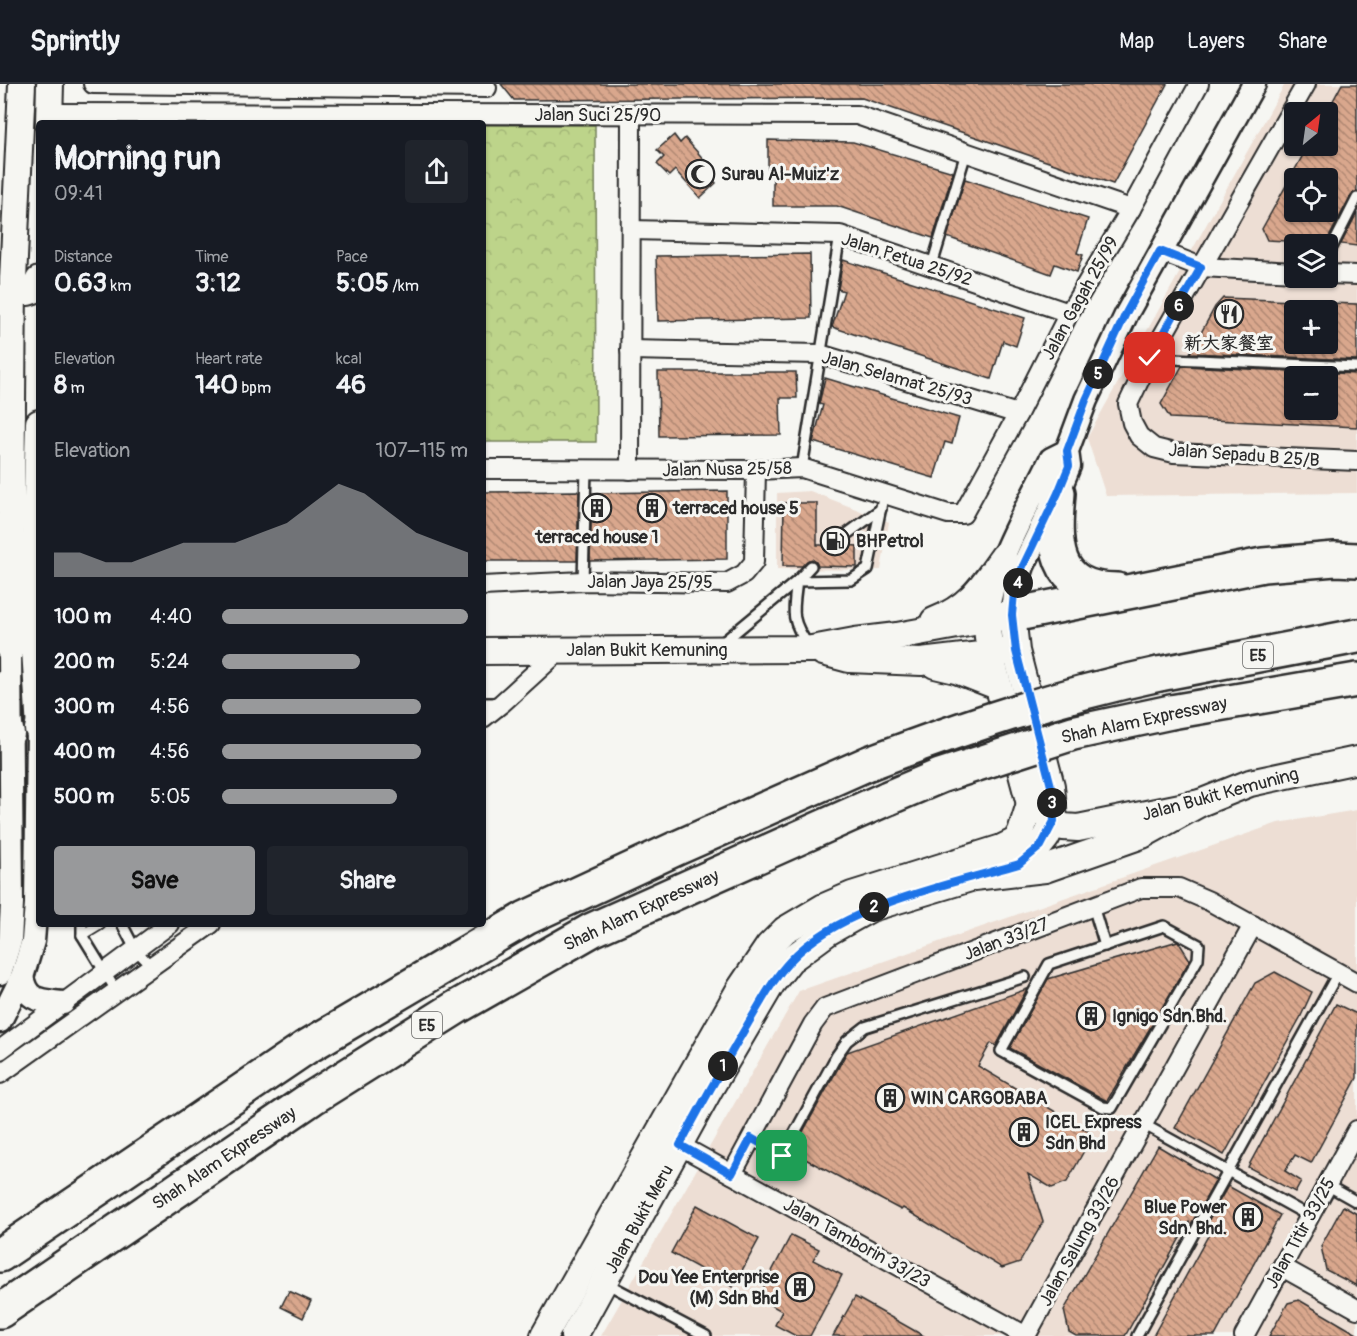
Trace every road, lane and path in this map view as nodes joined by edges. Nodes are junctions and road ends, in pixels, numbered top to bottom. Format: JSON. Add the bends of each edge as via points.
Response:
{"nodes":[{"id":1,"x":22,"y":84,"type":"edge"},
{"id":2,"x":50,"y":84,"type":"edge"},
{"id":3,"x":93,"y":84,"type":"edge"},
{"id":4,"x":1199,"y":84,"type":"edge"},
{"id":5,"x":1254,"y":84,"type":"edge"},
{"id":6,"x":1306,"y":84,"type":"edge"},
{"id":7,"x":308,"y":85,"type":"edge"},
{"id":8,"x":384,"y":85,"type":"edge"},
{"id":9,"x":455,"y":86,"type":"edge"},
{"id":10,"x":487,"y":86,"type":"edge"},
{"id":11,"x":93,"y":113,"type":"junction"},
{"id":12,"x":487,"y":114,"type":"junction"},
{"id":13,"x":631,"y":115,"type":"junction"},
{"id":14,"x":50,"y":118,"type":"edge"},
{"id":15,"x":325,"y":118,"type":"edge"},
{"id":16,"x":966,"y":153,"type":"junction"},
{"id":17,"x":1357,"y":198,"type":"edge"},
{"id":18,"x":1131,"y":209,"type":"junction"},
{"id":19,"x":631,"y":230,"type":"junction"},
{"id":20,"x":1338,"y":235,"type":"edge"},
{"id":21,"x":840,"y":236,"type":"junction"},
{"id":22,"x":1160,"y":251,"type":"junction"},
{"id":23,"x":932,"y":265,"type":"junction"},
{"id":24,"x":1201,"y":267,"type":"junction"},
{"id":25,"x":1284,"y":271,"type":"edge"},
{"id":26,"x":1338,"y":274,"type":"edge"},
{"id":27,"x":1357,"y":274,"type":"edge"},
{"id":28,"x":13,"y":280,"type":"junction"},
{"id":29,"x":36,"y":286,"type":"edge"},
{"id":30,"x":1069,"y":313,"type":"junction"},
{"id":31,"x":630,"y":350,"type":"junction"},
{"id":32,"x":820,"y":354,"type":"junction"},
{"id":33,"x":1150,"y":358,"type":"junction"},
{"id":34,"x":1357,"y":367,"type":"edge"},
{"id":35,"x":1018,"y":414,"type":"junction"},
{"id":36,"x":1067,"y":451,"type":"junction"},
{"id":37,"x":1357,"y":461,"type":"edge"},
{"id":38,"x":802,"y":468,"type":"junction"},
{"id":39,"x":486,"y":469,"type":"edge"},
{"id":40,"x":586,"y":470,"type":"junction"},
{"id":41,"x":630,"y":470,"type":"junction"},
{"id":42,"x":756,"y":470,"type":"junction"},
{"id":43,"x":1058,"y":493,"type":"junction"},
{"id":44,"x":882,"y":501,"type":"junction"},
{"id":45,"x":963,"y":514,"type":"joint"},
{"id":46,"x":832,"y":545,"type":"dead end"},
{"id":47,"x":36,"y":552,"type":"edge"},
{"id":48,"x":12,"y":555,"type":"junction"},
{"id":49,"x":1003,"y":557,"type":"junction"},
{"id":50,"x":1357,"y":560,"type":"edge"},
{"id":51,"x":812,"y":566,"type":"dead end"},
{"id":52,"x":583,"y":581,"type":"junction"},
{"id":53,"x":797,"y":581,"type":"junction"},
{"id":54,"x":0,"y":584,"type":"edge"},
{"id":55,"x":486,"y":586,"type":"edge"},
{"id":56,"x":1131,"y":590,"type":"junction"},
{"id":57,"x":999,"y":617,"type":"junction"},
{"id":58,"x":897,"y":636,"type":"junction"},
{"id":59,"x":1357,"y":636,"type":"edge"},
{"id":60,"x":21,"y":638,"type":"edge"},
{"id":61,"x":714,"y":650,"type":"junction"},
{"id":62,"x":812,"y":650,"type":"junction"},
{"id":63,"x":486,"y":651,"type":"edge"},
{"id":64,"x":559,"y":651,"type":"junction"},
{"id":65,"x":1016,"y":651,"type":"junction"},
{"id":66,"x":990,"y":654,"type":"junction"},
{"id":67,"x":921,"y":662,"type":"junction"},
{"id":68,"x":1357,"y":680,"type":"edge"},
{"id":69,"x":0,"y":685,"type":"edge"},
{"id":70,"x":997,"y":686,"type":"junction"},
{"id":71,"x":486,"y":703,"type":"edge"},
{"id":72,"x":502,"y":703,"type":"junction"},
{"id":73,"x":486,"y":716,"type":"edge"},
{"id":74,"x":36,"y":717,"type":"edge"},
{"id":75,"x":11,"y":734,"type":"junction"},
{"id":76,"x":1357,"y":760,"type":"edge"},
{"id":77,"x":6,"y":790,"type":"edge"},
{"id":78,"x":1200,"y":803,"type":"junction"},
{"id":79,"x":1030,"y":804,"type":"junction"},
{"id":80,"x":1054,"y":821,"type":"junction"},
{"id":81,"x":974,"y":877,"type":"junction"},
{"id":82,"x":36,"y":904,"type":"edge"},
{"id":83,"x":1093,"y":906,"type":"junction"},
{"id":84,"x":1253,"y":926,"type":"junction"},
{"id":85,"x":82,"y":927,"type":"edge"},
{"id":86,"x":95,"y":927,"type":"edge"},
{"id":87,"x":124,"y":927,"type":"edge"},
{"id":88,"x":166,"y":927,"type":"edge"},
{"id":89,"x":207,"y":927,"type":"edge"},
{"id":90,"x":82,"y":934,"type":"junction"},
{"id":91,"x":1106,"y":946,"type":"junction"},
{"id":92,"x":135,"y":949,"type":"junction"},
{"id":93,"x":152,"y":967,"type":"junction"},
{"id":94,"x":105,"y":971,"type":"junction"},
{"id":95,"x":1338,"y":973,"type":"junction"},
{"id":96,"x":11,"y":975,"type":"edge"},
{"id":97,"x":1025,"y":977,"type":"dead end"},
{"id":98,"x":1357,"y":983,"type":"edge"},
{"id":99,"x":117,"y":992,"type":"junction"},
{"id":100,"x":63,"y":1003,"type":"junction"},
{"id":101,"x":0,"y":1021,"type":"edge"},
{"id":102,"x":0,"y":1050,"type":"edge"},
{"id":103,"x":0,"y":1074,"type":"edge"},
{"id":104,"x":1143,"y":1124,"type":"junction"},
{"id":105,"x":1357,"y":1130,"type":"edge"},
{"id":106,"x":751,"y":1138,"type":"junction"},
{"id":107,"x":669,"y":1139,"type":"junction"},
{"id":108,"x":1228,"y":1171,"type":"junction"},
{"id":109,"x":732,"y":1174,"type":"junction"},
{"id":110,"x":1327,"y":1185,"type":"junction"},
{"id":111,"x":1357,"y":1202,"type":"edge"},
{"id":112,"x":1309,"y":1216,"type":"junction"},
{"id":113,"x":0,"y":1256,"type":"edge"},
{"id":114,"x":1282,"y":1267,"type":"junction"},
{"id":115,"x":592,"y":1276,"type":"junction"},
{"id":116,"x":1357,"y":1309,"type":"edge"},
{"id":117,"x":0,"y":1311,"type":"edge"},
{"id":118,"x":544,"y":1336,"type":"edge"},
{"id":119,"x":574,"y":1336,"type":"edge"},
{"id":120,"x":706,"y":1336,"type":"edge"},
{"id":121,"x":1026,"y":1336,"type":"edge"},
{"id":122,"x":1137,"y":1336,"type":"edge"},
{"id":123,"x":1244,"y":1336,"type":"edge"}],
"edges":[{"from":1,"to":28,"type":"main road"},
{"from":2,"to":14,"type":"main road"},
{"from":3,"to":7,"type":"street"},
{"from":3,"to":11,"type":"street"},
{"from":4,"to":18,"type":"street","name":"Jalan Gagah 25/99"},
{"from":5,"to":22,"type":"street"},
{"from":6,"to":24,"type":"street","name":"Jalan Sepadu B 25/B"},
{"from":7,"to":8,"type":"street"},
{"from":8,"to":9,"type":"street"},
{"from":9,"to":10,"type":"street"},
{"from":10,"to":12,"type":"street"},
{"from":11,"to":14,"type":"street","name":"Jalan Suci 25/90"},
{"from":11,"to":15,"type":"street","name":"Jalan Suci 25/90"},
{"from":12,"to":13,"type":"street","name":"Jalan Suci 25/90"},
{"from":12,"to":15,"type":"street","name":"Jalan Suci 25/90"},
{"from":13,"to":16,"type":"street","name":"Jalan Suci 25/90","via":[[857,115]]},
{"from":13,"to":19,"type":"street"},
{"from":16,"to":18,"type":"street","name":"Jalan Suci 25/90"},
{"from":16,"to":23,"type":"lane"},
{"from":17,"to":20,"type":"lane"},
{"from":18,"to":30,"type":"street","name":"Jalan Gagah 25/99"},
{"from":19,"to":21,"type":"street","name":"Jalan Petua 25/92"},
{"from":19,"to":31,"type":"street"},
{"from":21,"to":23,"type":"street","name":"Jalan Petua 25/92"},
{"from":21,"to":32,"type":"lane"},
{"from":22,"to":24,"type":"street"},
{"from":22,"to":36,"type":"street","via":[[1122,322]]},
{"from":23,"to":30,"type":"street","name":"Jalan Petua 25/92"},
{"from":24,"to":25,"type":"street"},
{"from":24,"to":33,"type":"street","name":"Jalan Sepadu B 25/B"},
{"from":26,"to":27,"type":"street"},
{"from":28,"to":29,"type":"main road","via":[[18,289],[28,292]]},
{"from":28,"to":48,"type":"main road"},
{"from":30,"to":35,"type":"street","name":"Jalan Gagah 25/99"},
{"from":31,"to":32,"type":"street","name":"Jalan Selamat 25/93"},
{"from":31,"to":41,"type":"street"},
{"from":32,"to":35,"type":"street","name":"Jalan Selamat 25/93"},
{"from":32,"to":38,"type":"lane"},
{"from":33,"to":34,"type":"lane"},
{"from":33,"to":37,"type":"street","name":"Jalan Sepadu B 25/B","via":[[1128,404],[1139,436],[1154,448],[1174,453]]},
{"from":35,"to":45,"type":"street","name":"Jalan Gagah 25/99"},
{"from":36,"to":43,"type":"street","via":[[1069,466]]},
{"from":36,"to":49,"type":"street","via":[[1051,459]]},
{"from":38,"to":42,"type":"street","name":"Jalan Nusa 25/58"},
{"from":38,"to":44,"type":"street","name":"Jalan Nusa 25/58"},
{"from":39,"to":40,"type":"street","name":"Jalan Nusa 25/58"},
{"from":40,"to":41,"type":"street","name":"Jalan Nusa 25/58"},
{"from":40,"to":52,"type":"lane"},
{"from":41,"to":42,"type":"street","name":"Jalan Nusa 25/58"},
{"from":42,"to":52,"type":"street","name":"Jalan Jaya 25/95","via":[[754,562],[744,574],[727,583]]},
{"from":43,"to":56,"type":"highway","via":[[1055,530],[1058,555],[1066,571],[1081,584],[1098,590]]},
{"from":43,"to":57,"type":"street","via":[[1014,593]]},
{"from":44,"to":45,"type":"street","name":"Jalan Nusa 25/58"},
{"from":44,"to":46,"type":"lane"},
{"from":44,"to":53,"type":"lane","via":[[868,569],[851,580]]},
{"from":47,"to":60,"type":"main road"},
{"from":48,"to":54,"type":"main road"},
{"from":48,"to":60,"type":"main road"},
{"from":49,"to":57,"type":"street","via":[[989,595]]},
{"from":49,"to":58,"type":"main road","via":[[979,592],[962,606]]},
{"from":50,"to":56,"type":"highway","via":[[1263,565]]},
{"from":51,"to":53,"type":"lane"},
{"from":52,"to":55,"type":"street","name":"Jalan Jaya 25/95"},
{"from":53,"to":61,"type":"lane"},
{"from":53,"to":62,"type":"lane","via":[[797,629]]},
{"from":56,"to":57,"type":"highway"},
{"from":57,"to":58,"type":"main road","name":"Jalan Bukit Kemuning"},
{"from":57,"to":65,"type":"main road"},
{"from":57,"to":66,"type":"main road"},
{"from":58,"to":62,"type":"main road","name":"Jalan Bukit Kemuning"},
{"from":59,"to":113,"type":"highway","number":"E5","bridge":true,"via":[[1159,674],[1043,702],[869,763],[676,848],[526,918],[304,1048]]},
{"from":60,"to":74,"type":"street"},
{"from":60,"to":75,"type":"street"},
{"from":61,"to":62,"type":"main road","name":"Jalan Bukit Kemuning"},
{"from":61,"to":64,"type":"main road","name":"Jalan Bukit Kemuning"},
{"from":62,"to":67,"type":"main road","name":"Jalan Bukit Kemuning","via":[[849,659]]},
{"from":63,"to":64,"type":"main road","name":"Jalan Bukit Kemuning"},
{"from":64,"to":72,"type":"street"},
{"from":65,"to":66,"type":"main road","name":"Jalan Bukit Kemuning"},
{"from":65,"to":80,"type":"main road","via":[[1051,786]]},
{"from":66,"to":67,"type":"main road","name":"Jalan Bukit Kemuning"},
{"from":66,"to":70,"type":"main road"},
{"from":67,"to":70,"type":"main road"},
{"from":68,"to":117,"type":"highway","name":"Shah Alam Expressway","number":"E5","bridge":true,"via":[[1171,711],[1073,733],[940,776],[591,930],[457,1007],[312,1098]]},
{"from":69,"to":75,"type":"main road"},
{"from":70,"to":79,"type":"main road"},
{"from":71,"to":72,"type":"lane"},
{"from":72,"to":73,"type":"street"},
{"from":75,"to":77,"type":"street"},
{"from":76,"to":78,"type":"main road","name":"Jalan Bukit Kemuning","via":[[1250,783]]},
{"from":77,"to":96,"type":"street"},
{"from":78,"to":80,"type":"main road","name":"Jalan Bukit Kemuning","via":[[1078,828]]},
{"from":78,"to":81,"type":"main road","name":"Jalan Bukit Meru","via":[[1142,835],[1045,869]]},
{"from":79,"to":80,"type":"main road","name":"Jalan Bukit Kemuning"},
{"from":79,"to":107,"type":"main road","name":"Jalan Bukit Meru","via":[[1016,841],[852,895],[785,930],[769,946],[740,989]]},
{"from":80,"to":81,"type":"main road","via":[[1041,846],[1027,859]]},
{"from":81,"to":107,"type":"main road","name":"Jalan Bukit Meru","via":[[872,908],[828,932],[790,960],[720,1071]]},
{"from":82,"to":96,"type":"street","via":[[33,941]]},
{"from":83,"to":84,"type":"street","name":"Jalan 33/27","via":[[1141,888],[1179,888]]},
{"from":83,"to":91,"type":"lane"},
{"from":83,"to":106,"type":"street","name":"Jalan 33/27","via":[[825,1008]]},
{"from":84,"to":95,"type":"street","name":"Jalan 33/27"},
{"from":84,"to":104,"type":"street","name":"Jalan Salung 33/26"},
{"from":85,"to":90,"type":"lane"},
{"from":86,"to":90,"type":"lane"},
{"from":87,"to":92,"type":"lane"},
{"from":88,"to":92,"type":"street"},
{"from":89,"to":93,"type":"street"},
{"from":90,"to":94,"type":"lane"},
{"from":91,"to":91,"type":"lane","via":[[1049,964],[1001,1051],[1103,1107],[1112,1107],[1198,958],[1199,945],[1164,926]]},
{"from":92,"to":93,"type":"lane"},
{"from":92,"to":94,"type":"street"},
{"from":93,"to":99,"type":"street"},
{"from":94,"to":99,"type":"lane"},
{"from":94,"to":100,"type":"street"},
{"from":95,"to":98,"type":"street","name":"Jalan 33/27"},
{"from":95,"to":108,"type":"lane"},
{"from":96,"to":100,"type":"street","via":[[31,997]]},
{"from":96,"to":101,"type":"street"},
{"from":97,"to":106,"type":"lane","via":[[865,1028],[847,1041],[837,1055],[782,1156]]},
{"from":99,"to":103,"type":"street"},
{"from":100,"to":102,"type":"street"},
{"from":104,"to":108,"type":"lane"},
{"from":104,"to":121,"type":"street","name":"Jalan Salung 33/26"},
{"from":105,"to":110,"type":"street","name":"Jalan Titir 33/25"},
{"from":106,"to":109,"type":"street","name":"Jalan 33/27"},
{"from":107,"to":109,"type":"street","name":"Jalan Tamborin 33/23"},
{"from":107,"to":115,"type":"main road","name":"Jalan Bukit Meru"},
{"from":108,"to":112,"type":"lane"},
{"from":108,"to":122,"type":"lane"},
{"from":109,"to":121,"type":"street","name":"Jalan Tamborin 33/23"},
{"from":110,"to":111,"type":"lane"},
{"from":110,"to":112,"type":"street","name":"Jalan Titir 33/25"},
{"from":112,"to":114,"type":"street","name":"Jalan Titir 33/25"},
{"from":114,"to":116,"type":"street"},
{"from":114,"to":123,"type":"street","name":"Jalan Titir 33/25"},
{"from":115,"to":118,"type":"main road","name":"Jalan Bukit Meru"},
{"from":115,"to":119,"type":"main road","name":"Jalan Bukit Meru"},
{"from":115,"to":120,"type":"lane"}]}
